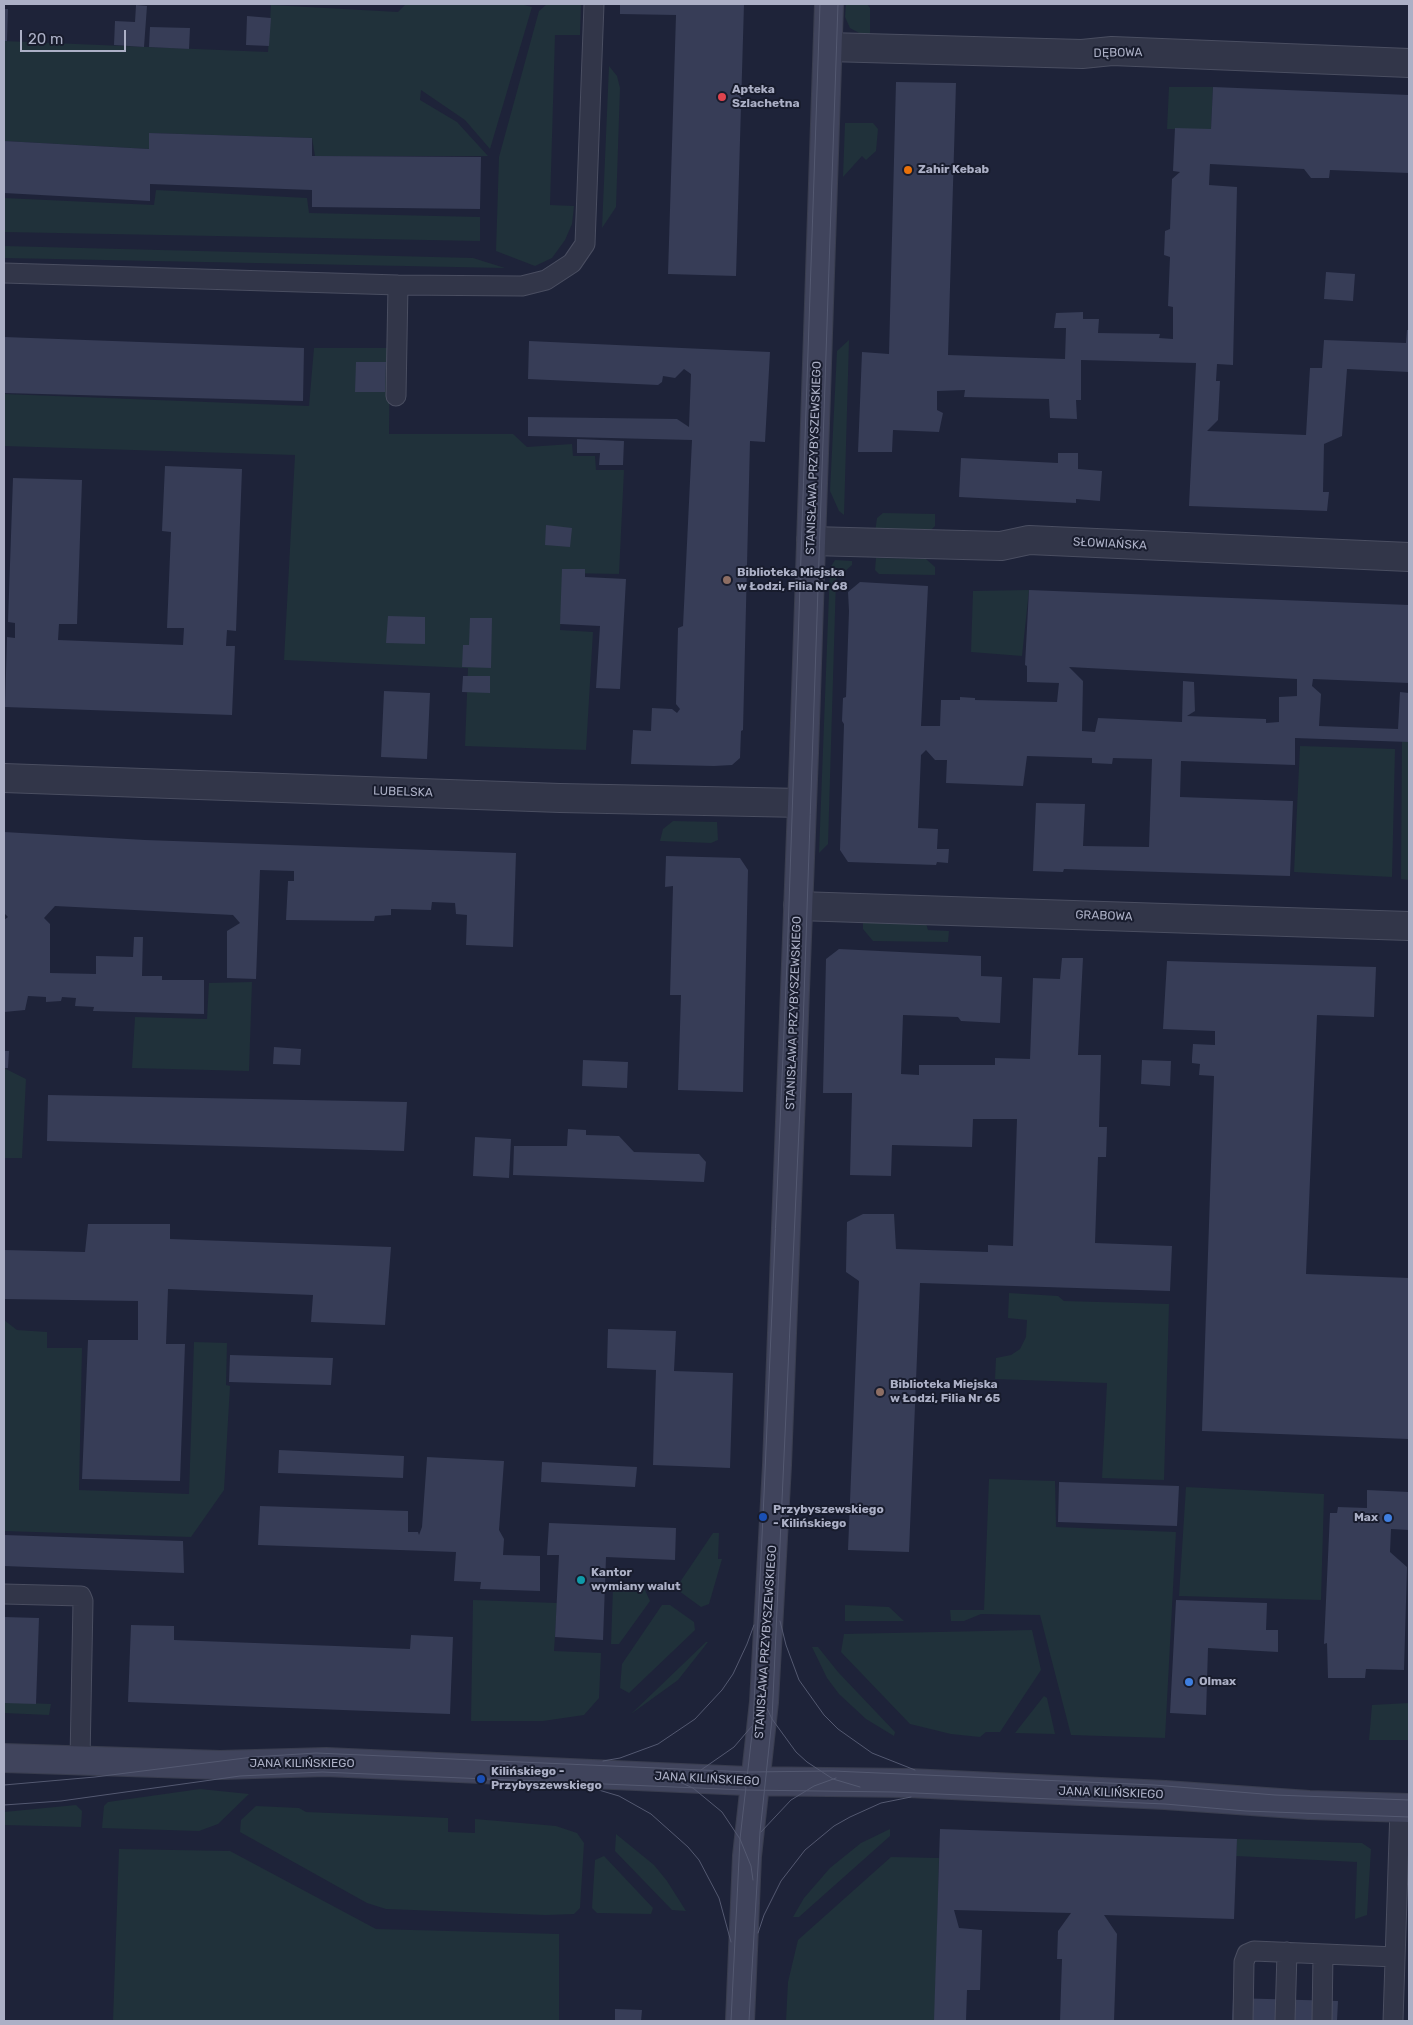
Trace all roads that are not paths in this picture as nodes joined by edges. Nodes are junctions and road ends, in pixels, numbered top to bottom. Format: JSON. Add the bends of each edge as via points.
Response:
{"nodes":[{"id":1,"x":594,"y":4,"type":"edge"},
{"id":2,"x":829,"y":4,"type":"edge"},
{"id":3,"x":828,"y":47,"type":"junction"},
{"id":4,"x":1409,"y":63,"type":"edge"},
{"id":5,"x":4,"y":273,"type":"edge"},
{"id":6,"x":398,"y":285,"type":"junction"},
{"id":7,"x":396,"y":396,"type":"dead end"},
{"id":8,"x":811,"y":541,"type":"junction"},
{"id":9,"x":1409,"y":557,"type":"edge"},
{"id":10,"x":4,"y":778,"type":"edge"},
{"id":11,"x":802,"y":803,"type":"junction"},
{"id":12,"x":798,"y":906,"type":"junction"},
{"id":13,"x":1409,"y":926,"type":"edge"},
{"id":14,"x":4,"y":1594,"type":"edge"},
{"id":15,"x":4,"y":1758,"type":"edge"},
{"id":16,"x":80,"y":1760,"type":"junction"},
{"id":17,"x":756,"y":1781,"type":"junction"},
{"id":18,"x":1405,"y":1808,"type":"edge"},
{"id":19,"x":1286,"y":1952,"type":"junction"},
{"id":20,"x":1323,"y":1954,"type":"junction"},
{"id":21,"x":1395,"y":1957,"type":"junction"},
{"id":22,"x":740,"y":2021,"type":"edge"},
{"id":23,"x":1243,"y":2021,"type":"edge"},
{"id":24,"x":1285,"y":2021,"type":"edge"},
{"id":25,"x":1322,"y":2021,"type":"edge"},
{"id":26,"x":1392,"y":2021,"type":"edge"}],
"edges":[{"from":1,"to":6,"type":"lane","via":[[586,233],[579,255],[564,270],[546,280],[522,286]]},
{"from":2,"to":3,"type":"street","name":"STANISŁAWA PRZYBYSZEWSKIEGO"},
{"from":3,"to":4,"type":"street","name":"DĘBOWA","via":[[1082,54],[1112,51]]},
{"from":3,"to":8,"type":"street","name":"STANISŁAWA PRZYBYSZEWSKIEGO"},
{"from":5,"to":6,"type":"lane"},
{"from":6,"to":7,"type":"lane"},
{"from":8,"to":9,"type":"street","name":"SŁOWIAŃSKA","via":[[1001,546],[1029,540]]},
{"from":8,"to":11,"type":"street","name":"STANISŁAWA PRZYBYSZEWSKIEGO"},
{"from":10,"to":11,"type":"street","name":"LUBELSKA","via":[[560,798]]},
{"from":11,"to":12,"type":"street","name":"STANISŁAWA PRZYBYSZEWSKIEGO"},
{"from":12,"to":13,"type":"street","name":"GRABOWA"},
{"from":12,"to":17,"type":"street","name":"STANISŁAWA PRZYBYSZEWSKIEGO","via":[[776,1465],[765,1692]]},
{"from":14,"to":16,"type":"lane","via":[[81,1596]]},
{"from":15,"to":16,"type":"street","name":"JANA KILIŃSKIEGO"},
{"from":16,"to":17,"type":"street","name":"JANA KILIŃSKIEGO","via":[[220,1765],[326,1762]]},
{"from":17,"to":18,"type":"street","name":"JANA KILIŃSKIEGO","via":[[909,1784]]},
{"from":17,"to":22,"type":"street","name":"STANISŁAWA PRZYBYSZEWSKIEGO","via":[[747,1856]]},
{"from":18,"to":21,"type":"lane"},
{"from":19,"to":20,"type":"lane"},
{"from":19,"to":23,"type":"lane","via":[[1254,1951],[1247,1954],[1244,1962]]},
{"from":19,"to":24,"type":"lane"},
{"from":20,"to":21,"type":"lane"},
{"from":20,"to":25,"type":"lane"},
{"from":21,"to":26,"type":"lane"}]}
